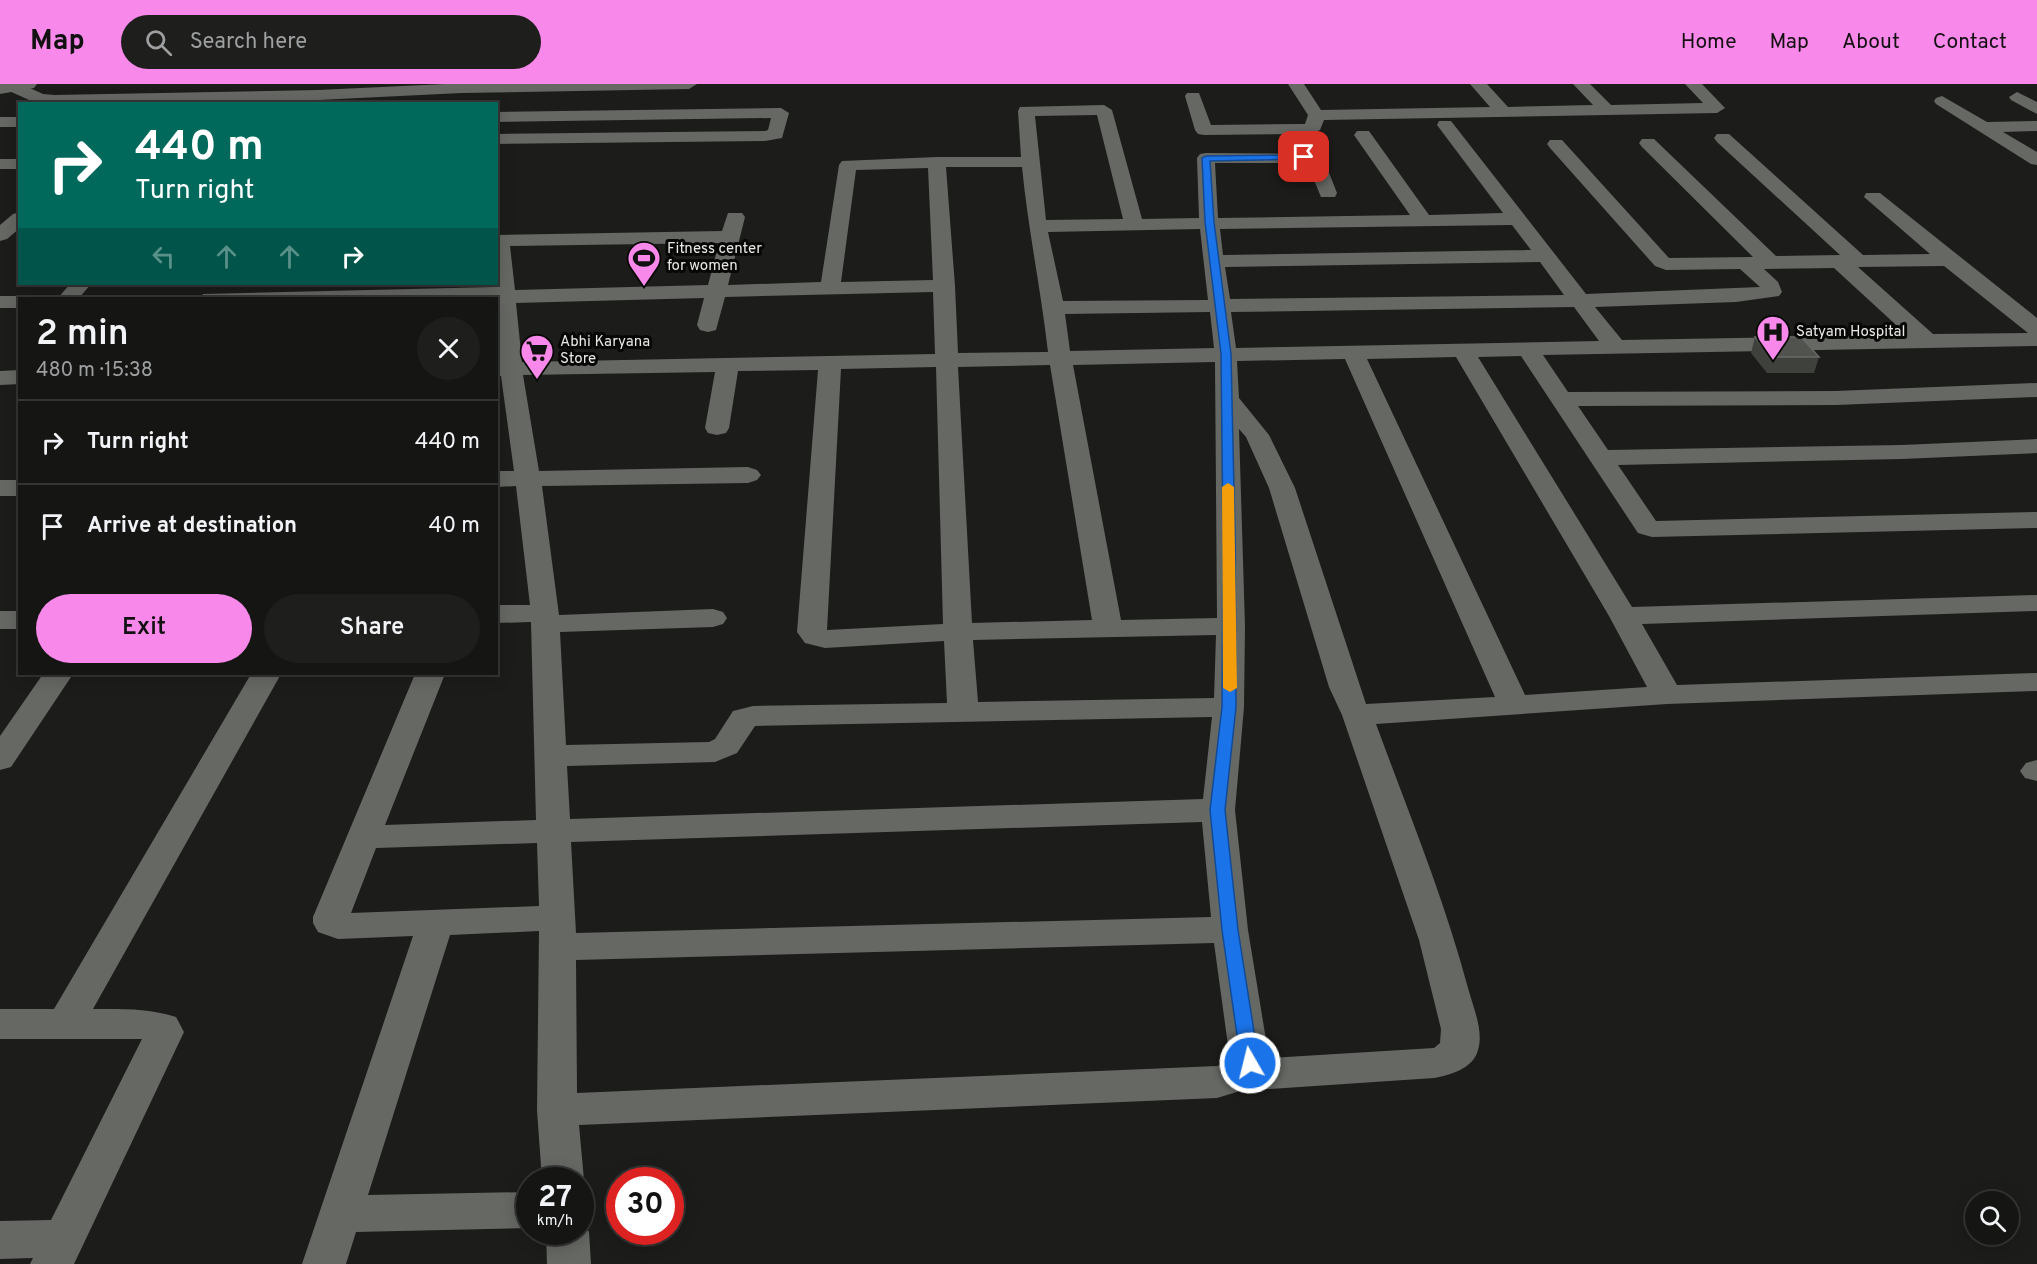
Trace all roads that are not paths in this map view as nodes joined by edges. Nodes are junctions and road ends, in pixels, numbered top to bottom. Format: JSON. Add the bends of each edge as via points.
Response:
{"nodes":[{"id":1,"x":689,"y":84,"type":"edge"},
{"id":2,"x":1296,"y":84,"type":"edge"},
{"id":3,"x":1478,"y":84,"type":"edge"},
{"id":4,"x":1581,"y":84,"type":"edge"},
{"id":5,"x":1693,"y":84,"type":"edge"},
{"id":6,"x":621,"y":85,"type":"edge"},
{"id":7,"x":14,"y":86,"type":"edge"},
{"id":8,"x":463,"y":86,"type":"edge"},
{"id":9,"x":282,"y":90,"type":"edge"},
{"id":10,"x":497,"y":96,"type":"edge"},
{"id":11,"x":1193,"y":96,"type":"dead end"},
{"id":12,"x":2017,"y":97,"type":"dead end"},
{"id":13,"x":1942,"y":101,"type":"dead end"},
{"id":14,"x":2037,"y":109,"type":"edge"},
{"id":15,"x":1607,"y":110,"type":"junction"},
{"id":16,"x":1504,"y":112,"type":"junction"},
{"id":17,"x":1316,"y":115,"type":"junction"},
{"id":18,"x":498,"y":117,"type":"edge"},
{"id":19,"x":0,"y":122,"type":"edge"},
{"id":20,"x":18,"y":122,"type":"edge"},
{"id":21,"x":1445,"y":125,"type":"dead end"},
{"id":22,"x":2037,"y":126,"type":"edge"},
{"id":23,"x":1982,"y":127,"type":"junction"},
{"id":24,"x":1363,"y":135,"type":"dead end"},
{"id":25,"x":1723,"y":138,"type":"dead end"},
{"id":26,"x":498,"y":139,"type":"edge"},
{"id":27,"x":1648,"y":142,"type":"dead end"},
{"id":28,"x":1556,"y":144,"type":"dead end"},
{"id":29,"x":2037,"y":160,"type":"edge"},
{"id":30,"x":937,"y":162,"type":"junction"},
{"id":31,"x":1030,"y":162,"type":"junction"},
{"id":32,"x":0,"y":164,"type":"edge"},
{"id":33,"x":18,"y":164,"type":"edge"},
{"id":34,"x":1328,"y":193,"type":"dead end"},
{"id":35,"x":1873,"y":197,"type":"dead end"},
{"id":36,"x":1422,"y":219,"type":"junction"},
{"id":37,"x":1518,"y":219,"type":"junction"},
{"id":38,"x":1209,"y":222,"type":"junction"},
{"id":39,"x":1134,"y":224,"type":"junction"},
{"id":40,"x":1037,"y":225,"type":"junction"},
{"id":41,"x":498,"y":234,"type":"edge"},
{"id":42,"x":1546,"y":256,"type":"junction"},
{"id":43,"x":1949,"y":260,"type":"junction"},
{"id":44,"x":1214,"y":261,"type":"junction"},
{"id":45,"x":1849,"y":261,"type":"junction"},
{"id":46,"x":1771,"y":263,"type":"junction"},
{"id":47,"x":1746,"y":264,"type":"junction"},
{"id":48,"x":80,"y":285,"type":"edge"},
{"id":49,"x":207,"y":285,"type":"edge"},
{"id":50,"x":945,"y":286,"type":"junction"},
{"id":51,"x":830,"y":288,"type":"junction"},
{"id":52,"x":340,"y":290,"type":"edge"},
{"id":53,"x":717,"y":290,"type":"junction"},
{"id":54,"x":504,"y":295,"type":"junction"},
{"id":55,"x":69,"y":297,"type":"edge"},
{"id":56,"x":197,"y":297,"type":"edge"},
{"id":57,"x":226,"y":297,"type":"edge"},
{"id":58,"x":1579,"y":301,"type":"junction"},
{"id":59,"x":0,"y":302,"type":"edge"},
{"id":60,"x":18,"y":302,"type":"edge"},
{"id":61,"x":1220,"y":306,"type":"junction"},
{"id":62,"x":1054,"y":308,"type":"junction"},
{"id":63,"x":708,"y":325,"type":"dead end"},
{"id":64,"x":2037,"y":329,"type":"edge"},
{"id":65,"x":2037,"y":339,"type":"edge"},
{"id":66,"x":1928,"y":342,"type":"junction"},
{"id":67,"x":1616,"y":348,"type":"junction"},
{"id":68,"x":1463,"y":350,"type":"junction"},
{"id":69,"x":1528,"y":350,"type":"junction"},
{"id":70,"x":1353,"y":352,"type":"junction"},
{"id":71,"x":1226,"y":354,"type":"junction"},
{"id":72,"x":1060,"y":357,"type":"junction"},
{"id":73,"x":945,"y":360,"type":"junction"},
{"id":74,"x":830,"y":362,"type":"junction"},
{"id":75,"x":728,"y":364,"type":"junction"},
{"id":76,"x":504,"y":369,"type":"edge"},
{"id":77,"x":18,"y":377,"type":"edge"},
{"id":78,"x":0,"y":378,"type":"edge"},
{"id":79,"x":2037,"y":390,"type":"edge"},
{"id":80,"x":1227,"y":399,"type":"junction"},
{"id":81,"x":1562,"y":399,"type":"junction"},
{"id":82,"x":717,"y":428,"type":"dead end"},
{"id":83,"x":2037,"y":446,"type":"edge"},
{"id":84,"x":1601,"y":458,"type":"junction"},
{"id":85,"x":748,"y":475,"type":"dead end"},
{"id":86,"x":528,"y":478,"type":"junction"},
{"id":87,"x":498,"y":479,"type":"edge"},
{"id":88,"x":0,"y":488,"type":"edge"},
{"id":89,"x":18,"y":488,"type":"edge"},
{"id":90,"x":2037,"y":520,"type":"edge"},
{"id":91,"x":2037,"y":603,"type":"edge"},
{"id":92,"x":498,"y":614,"type":"edge"},
{"id":93,"x":1623,"y":616,"type":"junction"},
{"id":94,"x":545,"y":618,"type":"junction"},
{"id":95,"x":713,"y":618,"type":"dead end"},
{"id":96,"x":0,"y":620,"type":"edge"},
{"id":97,"x":18,"y":620,"type":"edge"},
{"id":98,"x":1231,"y":627,"type":"junction"},
{"id":99,"x":1108,"y":629,"type":"junction"},
{"id":100,"x":958,"y":632,"type":"junction"},
{"id":101,"x":57,"y":675,"type":"edge"},
{"id":102,"x":265,"y":675,"type":"edge"},
{"id":103,"x":430,"y":675,"type":"edge"},
{"id":104,"x":2037,"y":682,"type":"edge"},
{"id":105,"x":1667,"y":695,"type":"junction"},
{"id":106,"x":1514,"y":705,"type":"junction"},
{"id":107,"x":1229,"y":707,"type":"junction"},
{"id":108,"x":1356,"y":712,"type":"junction"},
{"id":109,"x":963,"y":713,"type":"junction"},
{"id":110,"x":550,"y":756,"type":"junction"},
{"id":111,"x":0,"y":760,"type":"edge"},
{"id":112,"x":1218,"y":810,"type":"junction"},
{"id":113,"x":552,"y":831,"type":"junction"},
{"id":114,"x":364,"y":837,"type":"junction"},
{"id":115,"x":436,"y":921,"type":"junction"},
{"id":116,"x":1230,"y":930,"type":"junction"},
{"id":117,"x":556,"y":933,"type":"junction"},
{"id":118,"x":0,"y":1024,"type":"edge"},
{"id":119,"x":65,"y":1024,"type":"junction"},
{"id":120,"x":1240,"y":1075,"type":"junction"},
{"id":121,"x":557,"y":1110,"type":"junction"},
{"id":122,"x":562,"y":1167,"type":"edge"},
{"id":123,"x":516,"y":1210,"type":"edge"},
{"id":124,"x":340,"y":1214,"type":"junction"},
{"id":125,"x":0,"y":1240,"type":"edge"},
{"id":126,"x":568,"y":1245,"type":"edge"},
{"id":127,"x":58,"y":1251,"type":"edge"},
{"id":128,"x":324,"y":1264,"type":"edge"},
{"id":129,"x":569,"y":1264,"type":"edge"}],
"edges":[{"from":1,"to":6,"type":"street"},
{"from":2,"to":17,"type":"street"},
{"from":3,"to":16,"type":"street"},
{"from":4,"to":15,"type":"street"},
{"from":5,"to":15,"type":"street","via":[[1717,108]]},
{"from":6,"to":10,"type":"street"},
{"from":7,"to":9,"type":"street","via":[[46,100]]},
{"from":8,"to":9,"type":"street"},
{"from":8,"to":10,"type":"street"},
{"from":11,"to":17,"type":"street","via":[[1204,130],[1309,129],[1314,126]]},
{"from":12,"to":14,"type":"street"},
{"from":13,"to":23,"type":"street"},
{"from":15,"to":16,"type":"street"},
{"from":16,"to":17,"type":"street"},
{"from":18,"to":26,"type":"street","via":[[781,113],[776,134],[765,136]]},
{"from":19,"to":20,"type":"street"},
{"from":21,"to":37,"type":"street"},
{"from":22,"to":23,"type":"street"},
{"from":23,"to":29,"type":"street"},
{"from":24,"to":36,"type":"street"},
{"from":25,"to":45,"type":"street"},
{"from":27,"to":46,"type":"street"},
{"from":28,"to":47,"type":"street","via":[[1662,262]]},
{"from":30,"to":31,"type":"street"},
{"from":30,"to":50,"type":"street"},
{"from":30,"to":51,"type":"street","via":[[848,165]]},
{"from":31,"to":39,"type":"street","via":[[1026,111],[1102,109]]},
{"from":31,"to":40,"type":"street"},
{"from":32,"to":33,"type":"street"},
{"from":34,"to":38,"type":"street","via":[[1311,158],[1206,158]]},
{"from":35,"to":43,"type":"street"},
{"from":36,"to":37,"type":"street"},
{"from":36,"to":38,"type":"street"},
{"from":37,"to":42,"type":"street"},
{"from":38,"to":39,"type":"street"},
{"from":38,"to":44,"type":"street"},
{"from":39,"to":40,"type":"street"},
{"from":40,"to":62,"type":"street"},
{"from":41,"to":53,"type":"street","via":[[733,227]]},
{"from":41,"to":54,"type":"street"},
{"from":42,"to":44,"type":"street"},
{"from":42,"to":58,"type":"street"},
{"from":43,"to":45,"type":"street"},
{"from":43,"to":64,"type":"street"},
{"from":44,"to":61,"type":"street"},
{"from":45,"to":46,"type":"street"},
{"from":45,"to":66,"type":"street"},
{"from":46,"to":47,"type":"street"},
{"from":47,"to":58,"type":"street","via":[[1771,286],[1772,292]]},
{"from":48,"to":55,"type":"street"},
{"from":49,"to":56,"type":"street"},
{"from":50,"to":51,"type":"street"},
{"from":50,"to":73,"type":"street"},
{"from":51,"to":53,"type":"street"},
{"from":52,"to":54,"type":"street"},
{"from":52,"to":57,"type":"street"},
{"from":53,"to":54,"type":"street"},
{"from":53,"to":63,"type":"street"},
{"from":54,"to":76,"type":"street"},
{"from":58,"to":61,"type":"street"},
{"from":58,"to":67,"type":"street"},
{"from":59,"to":60,"type":"street"},
{"from":61,"to":62,"type":"street"},
{"from":61,"to":71,"type":"street"},
{"from":62,"to":72,"type":"street"},
{"from":65,"to":66,"type":"street"},
{"from":66,"to":67,"type":"street"},
{"from":67,"to":69,"type":"street"},
{"from":68,"to":69,"type":"street"},
{"from":68,"to":70,"type":"street"},
{"from":68,"to":93,"type":"street"},
{"from":69,"to":81,"type":"street"},
{"from":70,"to":71,"type":"street"},
{"from":70,"to":106,"type":"street"},
{"from":71,"to":72,"type":"street"},
{"from":71,"to":80,"type":"street"},
{"from":72,"to":73,"type":"street"},
{"from":72,"to":99,"type":"street"},
{"from":73,"to":74,"type":"street"},
{"from":73,"to":100,"type":"street"},
{"from":74,"to":75,"type":"street"},
{"from":74,"to":100,"type":"street","via":[[813,635],[825,639]]},
{"from":75,"to":76,"type":"street"},
{"from":75,"to":82,"type":"street"},
{"from":76,"to":86,"type":"street"},
{"from":77,"to":78,"type":"street"},
{"from":79,"to":81,"type":"street","via":[[1836,398]]},
{"from":80,"to":98,"type":"street"},
{"from":80,"to":108,"type":"street","via":[[1257,435],[1282,488],[1344,687]]},
{"from":81,"to":84,"type":"street"},
{"from":83,"to":84,"type":"street"},
{"from":84,"to":90,"type":"street","via":[[1647,527],[1656,530]]},
{"from":85,"to":86,"type":"street"},
{"from":86,"to":87,"type":"street"},
{"from":86,"to":94,"type":"street"},
{"from":88,"to":89,"type":"street"},
{"from":91,"to":93,"type":"street"},
{"from":92,"to":94,"type":"street"},
{"from":93,"to":105,"type":"street"},
{"from":94,"to":95,"type":"street"},
{"from":94,"to":110,"type":"street"},
{"from":96,"to":97,"type":"street"},
{"from":98,"to":99,"type":"street"},
{"from":98,"to":107,"type":"street"},
{"from":99,"to":100,"type":"street"},
{"from":100,"to":109,"type":"street"},
{"from":101,"to":111,"type":"street"},
{"from":102,"to":119,"type":"street"},
{"from":103,"to":114,"type":"street"},
{"from":104,"to":105,"type":"street"},
{"from":105,"to":106,"type":"street"},
{"from":106,"to":108,"type":"street","via":[[1363,715]]},
{"from":107,"to":109,"type":"street"},
{"from":107,"to":112,"type":"street"},
{"from":108,"to":120,"type":"street","via":[[1437,940],[1460,1029],[1459,1050],[1434,1063]]},
{"from":109,"to":110,"type":"street","via":[[747,717],[726,746],[715,752]]},
{"from":110,"to":113,"type":"street"},
{"from":112,"to":113,"type":"street"},
{"from":112,"to":116,"type":"street"},
{"from":113,"to":114,"type":"street"},
{"from":113,"to":117,"type":"street"},
{"from":114,"to":115,"type":"street","via":[[331,923],[338,926]]},
{"from":115,"to":117,"type":"street"},
{"from":115,"to":124,"type":"street"},
{"from":116,"to":117,"type":"street"},
{"from":116,"to":120,"type":"street","via":[[1250,1063]]},
{"from":117,"to":121,"type":"street"},
{"from":118,"to":119,"type":"street"},
{"from":119,"to":127,"type":"street","via":[[149,1024],[162,1027],[165,1032]]},
{"from":120,"to":121,"type":"street","via":[[1217,1082]]},
{"from":121,"to":122,"type":"street"},
{"from":123,"to":124,"type":"street"},
{"from":124,"to":128,"type":"street"},
{"from":125,"to":127,"type":"street"},
{"from":126,"to":129,"type":"street"}]}
